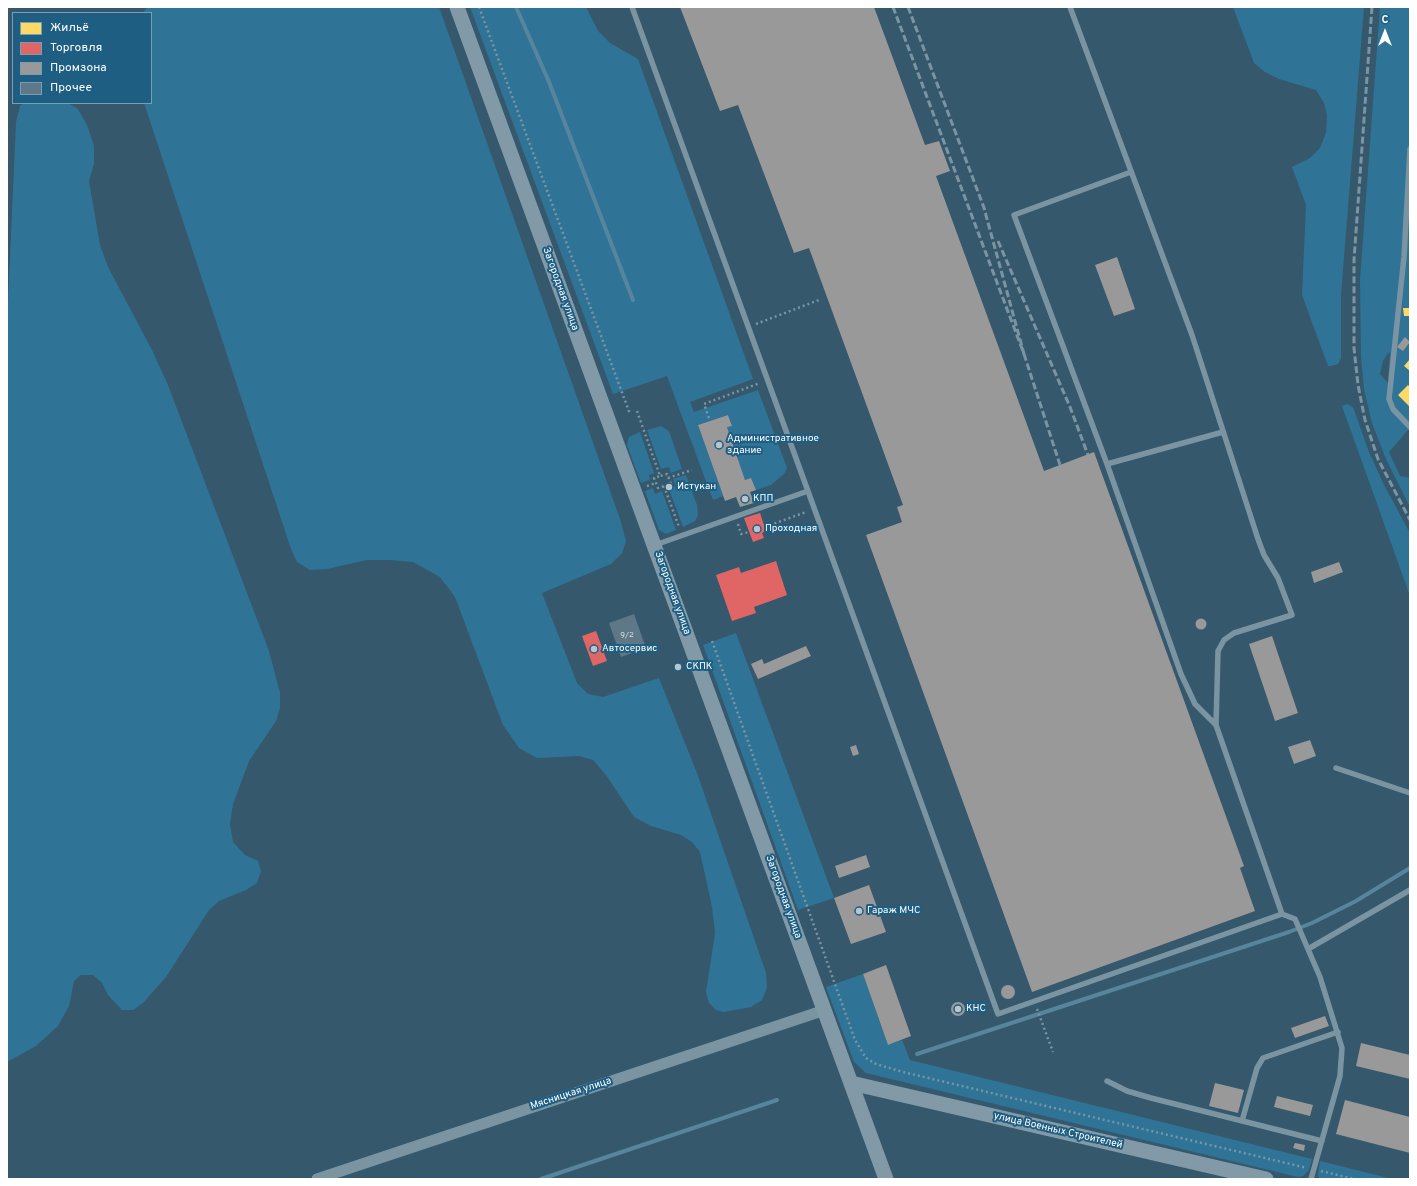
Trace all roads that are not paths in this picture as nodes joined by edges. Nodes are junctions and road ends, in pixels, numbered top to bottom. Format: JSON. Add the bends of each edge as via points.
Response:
{"nodes":[{"id":1,"x":457,"y":7,"type":"edge"},
{"id":2,"x":632,"y":7,"type":"edge"},
{"id":3,"x":1070,"y":7,"type":"edge"},
{"id":4,"x":1410,"y":149,"type":"edge"},
{"id":5,"x":1131,"y":172,"type":"junction"},
{"id":6,"x":1408,"y":234,"type":"edge"},
{"id":7,"x":1410,"y":427,"type":"edge"},
{"id":8,"x":1223,"y":432,"type":"junction"},
{"id":9,"x":1106,"y":464,"type":"junction"},
{"id":10,"x":808,"y":491,"type":"junction"},
{"id":11,"x":654,"y":546,"type":"junction"},
{"id":12,"x":1216,"y":725,"type":"junction"},
{"id":13,"x":1336,"y":768,"type":"dead end"},
{"id":14,"x":1410,"y":793,"type":"edge"},
{"id":15,"x":1410,"y":890,"type":"edge"},
{"id":16,"x":1282,"y":914,"type":"junction"},
{"id":17,"x":1308,"y":949,"type":"junction"},
{"id":18,"x":825,"y":1010,"type":"junction"},
{"id":19,"x":1338,"y":1032,"type":"junction"},
{"id":20,"x":1107,"y":1082,"type":"dead end"},
{"id":21,"x":851,"y":1083,"type":"junction"},
{"id":22,"x":1242,"y":1121,"type":"junction"},
{"id":23,"x":1322,"y":1141,"type":"junction"},
{"id":24,"x":317,"y":1179,"type":"edge"},
{"id":25,"x":886,"y":1179,"type":"edge"},
{"id":26,"x":1266,"y":1179,"type":"edge"},
{"id":27,"x":1311,"y":1179,"type":"edge"}],
"edges":[{"from":1,"to":11,"type":"street","name":"Загородная улица"},
{"from":2,"to":10,"type":"lane"},
{"from":3,"to":5,"type":"lane"},
{"from":4,"to":6,"type":"lane"},
{"from":5,"to":8,"type":"lane","via":[[1192,335]]},
{"from":5,"to":9,"type":"lane","via":[[1014,214]]},
{"from":6,"to":7,"type":"lane","via":[[1389,399],[1393,409]]},
{"from":8,"to":9,"type":"lane"},
{"from":8,"to":12,"type":"lane","via":[[1264,555],[1278,578],[1292,615],[1234,633],[1224,640],[1218,651]]},
{"from":9,"to":12,"type":"lane","via":[[1188,691],[1196,704]]},
{"from":10,"to":11,"type":"lane"},
{"from":10,"to":16,"type":"lane","via":[[998,1014]]},
{"from":11,"to":18,"type":"street","name":"Загородная улица"},
{"from":12,"to":16,"type":"lane"},
{"from":13,"to":14,"type":"lane"},
{"from":15,"to":17,"type":"lane"},
{"from":16,"to":17,"type":"lane","via":[[1292,916],[1297,922]]},
{"from":17,"to":19,"type":"lane"},
{"from":18,"to":21,"type":"street","name":"Загородная улица"},
{"from":18,"to":24,"type":"street","name":"Мясницкая улица"},
{"from":19,"to":22,"type":"lane","via":[[1263,1058],[1257,1068]]},
{"from":19,"to":23,"type":"lane","via":[[1342,1048],[1342,1066]]},
{"from":20,"to":22,"type":"lane","via":[[1138,1095]]},
{"from":21,"to":25,"type":"street","name":"Загородная улица"},
{"from":21,"to":26,"type":"street","name":"улица Военных Строителей"},
{"from":22,"to":23,"type":"lane"},
{"from":23,"to":27,"type":"lane"}]}
